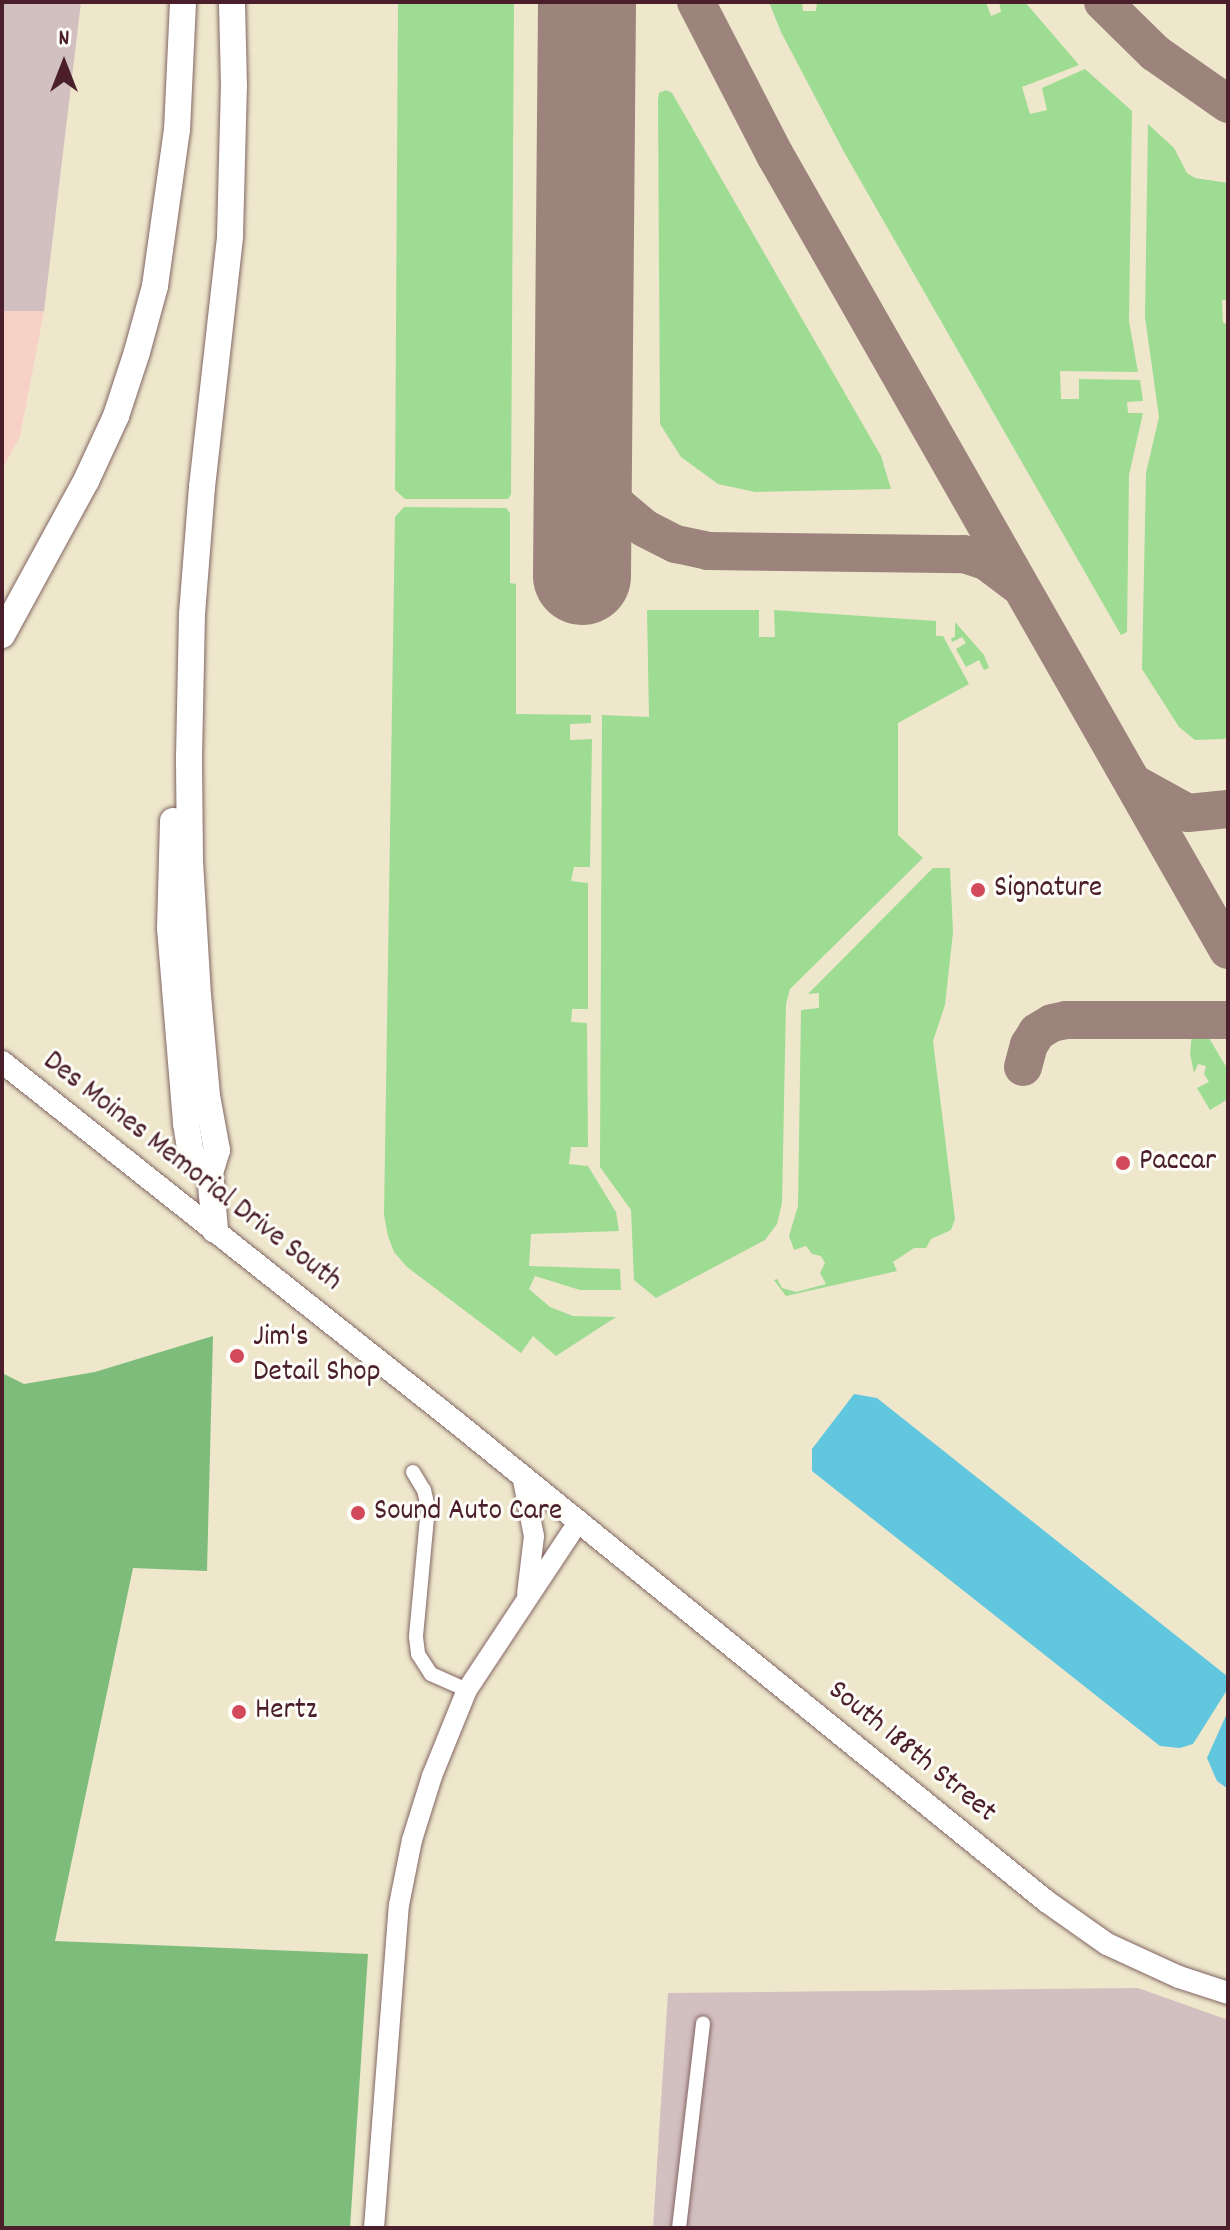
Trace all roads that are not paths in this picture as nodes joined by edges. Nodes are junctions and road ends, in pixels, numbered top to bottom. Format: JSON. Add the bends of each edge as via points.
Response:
{"nodes":[{"id":1,"x":183,"y":2,"type":"edge"},
{"id":2,"x":215,"y":2,"type":"edge"},
{"id":3,"x":232,"y":2,"type":"edge"},
{"id":4,"x":2,"y":635,"type":"edge"},
{"id":5,"x":2,"y":1062,"type":"edge"},
{"id":6,"x":210,"y":1173,"type":"junction"},
{"id":7,"x":215,"y":1230,"type":"junction"},
{"id":8,"x":413,"y":1472,"type":"dead end"},
{"id":9,"x":522,"y":1475,"type":"junction"},
{"id":10,"x":579,"y":1521,"type":"junction"},
{"id":11,"x":525,"y":1602,"type":"junction"},
{"id":12,"x":467,"y":1690,"type":"junction"},
{"id":13,"x":1228,"y":1993,"type":"edge"},
{"id":14,"x":703,"y":2023,"type":"dead end"},
{"id":15,"x":374,"y":2228,"type":"edge"},
{"id":16,"x":679,"y":2228,"type":"edge"}],
"edges":[{"from":1,"to":4,"type":"highway","via":[[177,130],[155,286],[137,352],[116,416],[86,481]]},
{"from":2,"to":6,"type":"highway","via":[[217,198],[182,532],[170,928],[191,1154]]},
{"from":3,"to":6,"type":"highway","via":[[230,236],[192,614],[189,757],[195,954],[217,1150]]},
{"from":5,"to":7,"type":"main road","name":"Des Moines Memorial Drive South"},
{"from":6,"to":7,"type":"highway"},
{"from":7,"to":9,"type":"main road","name":"Des Moines Memorial Drive South"},
{"from":8,"to":12,"type":"street","via":[[428,1507],[418,1654],[431,1674]]},
{"from":9,"to":10,"type":"main road","name":"Des Moines Memorial Drive South"},
{"from":9,"to":11,"type":"main road","via":[[534,1536]]},
{"from":10,"to":11,"type":"main road"},
{"from":10,"to":13,"type":"main road","name":"South 188th Street","via":[[1046,1901],[1107,1944]]},
{"from":11,"to":12,"type":"main road"},
{"from":12,"to":15,"type":"main road","via":[[424,1802],[399,1905]]},
{"from":14,"to":16,"type":"street"}]}
